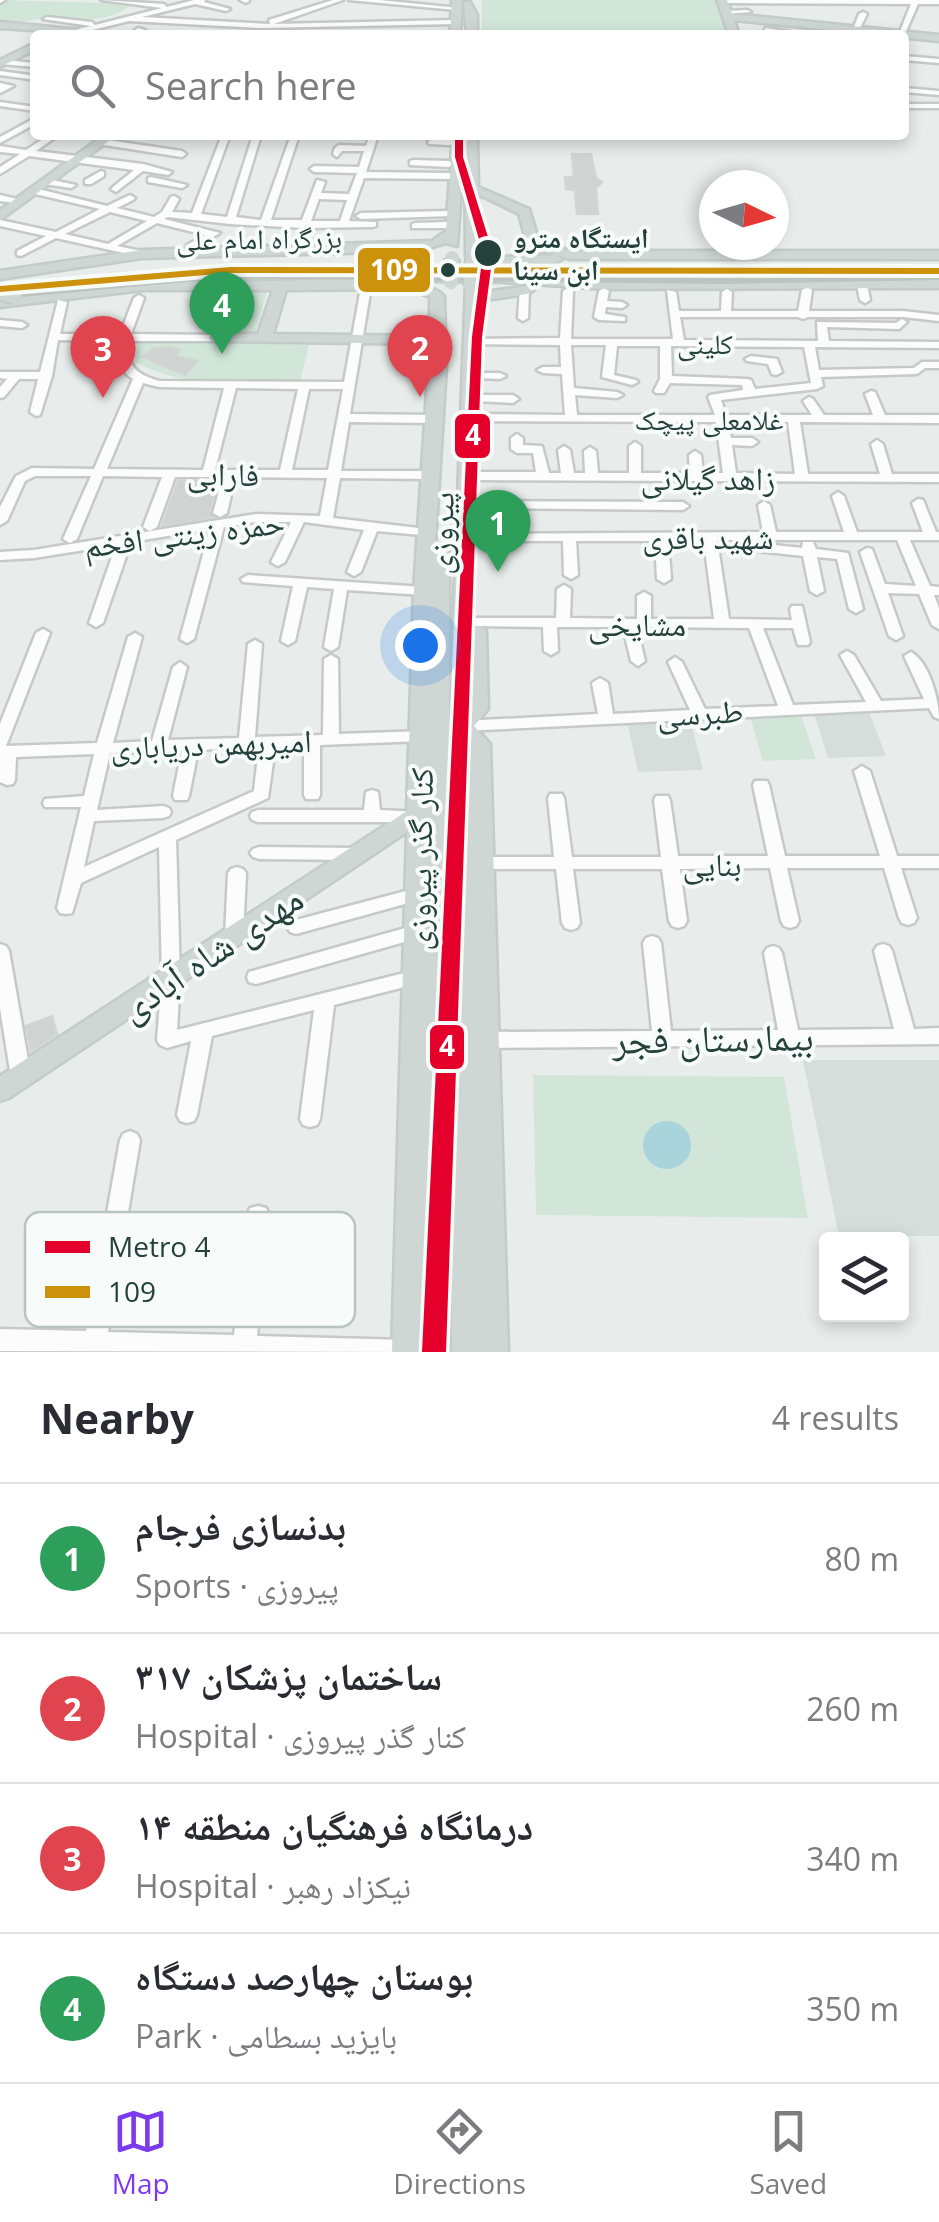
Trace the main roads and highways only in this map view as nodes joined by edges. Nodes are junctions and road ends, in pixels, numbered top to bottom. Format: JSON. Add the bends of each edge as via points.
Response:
{"nodes":[{"id":1,"x":462,"y":3,"type":"edge"},
{"id":2,"x":725,"y":8,"type":"edge"},
{"id":3,"x":818,"y":19,"type":"edge"},
{"id":4,"x":0,"y":24,"type":"edge"},
{"id":5,"x":776,"y":26,"type":"edge"},
{"id":6,"x":47,"y":30,"type":"edge"},
{"id":7,"x":454,"y":30,"type":"edge"},
{"id":8,"x":468,"y":30,"type":"edge"},
{"id":9,"x":856,"y":30,"type":"edge"},
{"id":10,"x":909,"y":38,"type":"edge"},
{"id":11,"x":939,"y":38,"type":"edge"},
{"id":12,"x":103,"y":140,"type":"edge"},
{"id":13,"x":462,"y":140,"type":"edge"},
{"id":14,"x":463,"y":140,"type":"edge"},
{"id":15,"x":464,"y":140,"type":"edge"},
{"id":16,"x":477,"y":183,"type":"junction"},
{"id":17,"x":0,"y":220,"type":"edge"},
{"id":18,"x":449,"y":224,"type":"junction"},
{"id":19,"x":939,"y":255,"type":"edge"},
{"id":20,"x":842,"y":257,"type":"junction"},
{"id":21,"x":410,"y":260,"type":"junction"},
{"id":22,"x":939,"y":263,"type":"edge"},
{"id":23,"x":84,"y":264,"type":"junction"},
{"id":24,"x":469,"y":273,"type":"junction"},
{"id":25,"x":939,"y":275,"type":"edge"},
{"id":26,"x":3,"y":279,"type":"edge"},
{"id":27,"x":939,"y":284,"type":"edge"},
{"id":28,"x":237,"y":285,"type":"junction"},
{"id":29,"x":281,"y":285,"type":"junction"},
{"id":30,"x":861,"y":290,"type":"junction"},
{"id":31,"x":141,"y":292,"type":"junction"},
{"id":32,"x":4,"y":297,"type":"edge"},
{"id":33,"x":264,"y":339,"type":"junction"},
{"id":34,"x":438,"y":340,"type":"junction"},
{"id":35,"x":470,"y":341,"type":"junction"},
{"id":36,"x":441,"y":370,"type":"junction"},
{"id":37,"x":472,"y":418,"type":"junction"},
{"id":38,"x":470,"y":537,"type":"junction"},
{"id":39,"x":462,"y":726,"type":"junction"},
{"id":40,"x":417,"y":814,"type":"junction"},
{"id":41,"x":474,"y":864,"type":"junction"},
{"id":42,"x":473,"y":1045,"type":"junction"},
{"id":43,"x":434,"y":1049,"type":"junction"},
{"id":44,"x":7,"y":1085,"type":"edge"},
{"id":45,"x":407,"y":1352,"type":"edge"},
{"id":46,"x":426,"y":1352,"type":"edge"},
{"id":47,"x":435,"y":1352,"type":"edge"},
{"id":48,"x":467,"y":1352,"type":"edge"},
{"id":49,"x":493,"y":1352,"type":"edge"}],
"edges":[{"from":1,"to":7,"type":"main road"},
{"from":1,"to":8,"type":"main road"},
{"from":2,"to":5,"type":"main road"},
{"from":3,"to":5,"type":"main road"},
{"from":3,"to":9,"type":"main road"},
{"from":4,"to":6,"type":"main road"},
{"from":10,"to":11,"type":"main road"},
{"from":12,"to":17,"type":"main road"},
{"from":13,"to":18,"type":"main road","via":[[449,170]]},
{"from":14,"to":18,"type":"main road","name":"پیروزی"},
{"from":15,"to":16,"type":"main road"},
{"from":16,"to":20,"type":"main road","via":[[525,212],[528,239],[559,253]]},
{"from":16,"to":24,"type":"main road"},
{"from":18,"to":23,"type":"main road","via":[[436,244],[142,254]]},
{"from":18,"to":24,"type":"main road","name":"پیروزی"},
{"from":19,"to":20,"type":"main road"},
{"from":20,"to":24,"type":"main road"},
{"from":21,"to":23,"type":"main road","via":[[299,254]]},
{"from":21,"to":24,"type":"highway","name":"بزرگراه امام علی"},
{"from":21,"to":26,"type":"highway","name":"بزرگراه امام علی","via":[[199,263]]},
{"from":22,"to":24,"type":"highway","name":"بزرگراه امام علی"},
{"from":23,"to":26,"type":"main road"},
{"from":24,"to":25,"type":"highway","name":"بزرگراه امام علی"},
{"from":24,"to":30,"type":"main road","via":[[590,284]]},
{"from":24,"to":30,"type":"main road","via":[[524,290],[602,298]]},
{"from":24,"to":31,"type":"main road","via":[[255,279]]},
{"from":24,"to":32,"type":"highway","name":"بزرگراه امام علی","via":[[215,274]]},
{"from":24,"to":35,"type":"main road","name":"پیروزی"},
{"from":24,"to":36,"type":"main road","name":"پیروزی"},
{"from":27,"to":30,"type":"main road"},
{"from":28,"to":29,"type":"main road"},
{"from":28,"to":31,"type":"main road"},
{"from":28,"to":33,"type":"main road","via":[[216,338]]},
{"from":29,"to":33,"type":"main road"},
{"from":29,"to":34,"type":"main road","via":[[431,290]]},
{"from":31,"to":32,"type":"main road"},
{"from":33,"to":34,"type":"main road"},
{"from":34,"to":36,"type":"main road"},
{"from":35,"to":37,"type":"main road","name":"پیروزی"},
{"from":35,"to":37,"type":"main road","name":"پیروزی","via":[[482,348],[480,398]]},
{"from":36,"to":40,"type":"main road","name":"کنار گذر پیروزی","via":[[428,475]]},
{"from":36,"to":43,"type":"main road","name":"پیروزی"},
{"from":37,"to":38,"type":"main road","name":"پیروزی"},
{"from":38,"to":39,"type":"main road","name":"پیروزی"},
{"from":38,"to":39,"type":"main road","name":"پیروزی","via":[[478,709]]},
{"from":39,"to":41,"type":"main road","name":"پیروزی"},
{"from":39,"to":41,"type":"main road","via":[[479,744],[482,814]]},
{"from":40,"to":44,"type":"main road","name":"مهدی شاه آبادی"},
{"from":40,"to":45,"type":"main road","name":"کنار گذر پیروزی"},
{"from":41,"to":42,"type":"main road","name":"کنار گذر پیروزی"},
{"from":42,"to":43,"type":"main road"},
{"from":42,"to":48,"type":"main road"},
{"from":42,"to":49,"type":"main road","name":"کنار گذر پیروزی"},
{"from":43,"to":47,"type":"main road","name":"پیروزی"},
{"from":45,"to":46,"type":"main road"}]}
